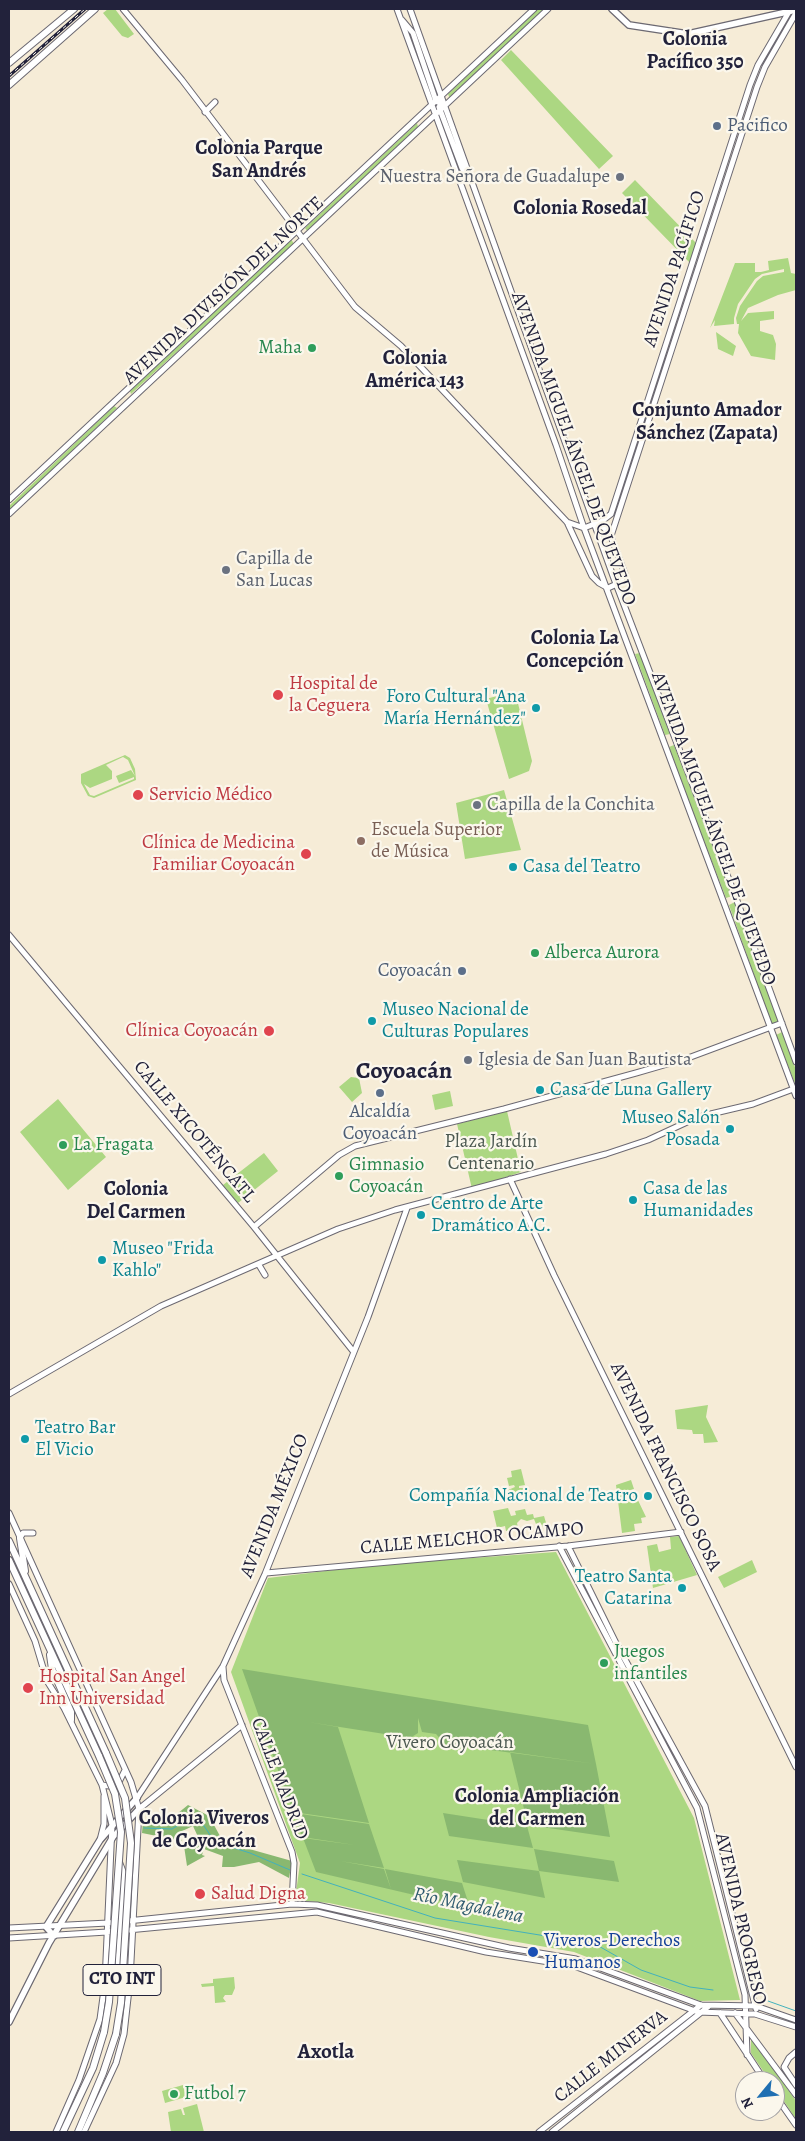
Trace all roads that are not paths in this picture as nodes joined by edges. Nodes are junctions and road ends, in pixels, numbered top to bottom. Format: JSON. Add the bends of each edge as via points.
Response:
{"nodes":[{"id":1,"x":68,"y":9,"type":"edge"},
{"id":2,"x":74,"y":9,"type":"edge"},
{"id":3,"x":95,"y":9,"type":"edge"},
{"id":4,"x":124,"y":9,"type":"edge"},
{"id":5,"x":397,"y":9,"type":"edge"},
{"id":6,"x":410,"y":9,"type":"edge"},
{"id":7,"x":534,"y":9,"type":"edge"},
{"id":8,"x":548,"y":9,"type":"edge"},
{"id":9,"x":612,"y":9,"type":"edge"},
{"id":10,"x":789,"y":11,"type":"edge"},
{"id":11,"x":796,"y":12,"type":"edge"},
{"id":12,"x":62,"y":17,"type":"junction"},
{"id":13,"x":400,"y":18,"type":"junction"},
{"id":14,"x":9,"y":63,"type":"edge"},
{"id":15,"x":9,"y":85,"type":"edge"},
{"id":16,"x":442,"y":96,"type":"junction"},
{"id":17,"x":436,"y":101,"type":"junction"},
{"id":18,"x":215,"y":102,"type":"dead end"},
{"id":19,"x":432,"y":105,"type":"junction"},
{"id":20,"x":445,"y":106,"type":"junction"},
{"id":21,"x":743,"y":108,"type":"junction"},
{"id":22,"x":440,"y":110,"type":"junction"},
{"id":23,"x":749,"y":111,"type":"junction"},
{"id":24,"x":206,"y":112,"type":"junction"},
{"id":25,"x":435,"y":114,"type":"junction"},
{"id":26,"x":473,"y":184,"type":"junction"},
{"id":27,"x":297,"y":231,"type":"junction"},
{"id":28,"x":303,"y":240,"type":"junction"},
{"id":29,"x":9,"y":500,"type":"edge"},
{"id":30,"x":9,"y":514,"type":"edge"},
{"id":31,"x":592,"y":518,"type":"junction"},
{"id":32,"x":567,"y":522,"type":"junction"},
{"id":33,"x":582,"y":522,"type":"junction"},
{"id":34,"x":594,"y":525,"type":"junction"},
{"id":35,"x":584,"y":528,"type":"junction"},
{"id":36,"x":611,"y":536,"type":"junction"},
{"id":37,"x":578,"y":542,"type":"junction"},
{"id":38,"x":616,"y":585,"type":"junction"},
{"id":39,"x":608,"y":588,"type":"junction"},
{"id":40,"x":9,"y":935,"type":"edge"},
{"id":41,"x":782,"y":1023,"type":"junction"},
{"id":42,"x":770,"y":1028,"type":"junction"},
{"id":43,"x":796,"y":1062,"type":"edge"},
{"id":44,"x":795,"y":1089,"type":"edge"},
{"id":45,"x":796,"y":1096,"type":"edge"},
{"id":46,"x":510,"y":1179,"type":"junction"},
{"id":47,"x":410,"y":1207,"type":"junction"},
{"id":48,"x":254,"y":1227,"type":"junction"},
{"id":49,"x":276,"y":1257,"type":"junction"},
{"id":50,"x":259,"y":1264,"type":"junction"},
{"id":51,"x":265,"y":1275,"type":"dead end"},
{"id":52,"x":353,"y":1351,"type":"junction"},
{"id":53,"x":9,"y":1394,"type":"edge"},
{"id":54,"x":9,"y":1513,"type":"edge"},
{"id":55,"x":681,"y":1532,"type":"junction"},
{"id":56,"x":33,"y":1533,"type":"dead end"},
{"id":57,"x":20,"y":1538,"type":"junction"},
{"id":58,"x":9,"y":1541,"type":"edge"},
{"id":59,"x":557,"y":1546,"type":"junction"},
{"id":60,"x":568,"y":1546,"type":"junction"},
{"id":61,"x":9,"y":1560,"type":"edge"},
{"id":62,"x":266,"y":1574,"type":"junction"},
{"id":63,"x":28,"y":1582,"type":"junction"},
{"id":64,"x":9,"y":1584,"type":"edge"},
{"id":65,"x":48,"y":1647,"type":"junction"},
{"id":66,"x":223,"y":1666,"type":"junction"},
{"id":67,"x":71,"y":1720,"type":"junction"},
{"id":68,"x":242,"y":1725,"type":"junction"},
{"id":69,"x":796,"y":1767,"type":"edge"},
{"id":70,"x":125,"y":1769,"type":"junction"},
{"id":71,"x":103,"y":1787,"type":"junction"},
{"id":72,"x":695,"y":1788,"type":"junction"},
{"id":73,"x":689,"y":1793,"type":"junction"},
{"id":74,"x":137,"y":1798,"type":"junction"},
{"id":75,"x":139,"y":1809,"type":"junction"},
{"id":76,"x":112,"y":1826,"type":"junction"},
{"id":77,"x":113,"y":1837,"type":"junction"},
{"id":78,"x":100,"y":1840,"type":"junction"},
{"id":79,"x":112,"y":1857,"type":"junction"},
{"id":80,"x":729,"y":1900,"type":"junction"},
{"id":81,"x":722,"y":1902,"type":"junction"},
{"id":82,"x":292,"y":1904,"type":"junction"},
{"id":83,"x":133,"y":1921,"type":"junction"},
{"id":84,"x":391,"y":1922,"type":"junction"},
{"id":85,"x":108,"y":1923,"type":"junction"},
{"id":86,"x":46,"y":1926,"type":"junction"},
{"id":87,"x":59,"y":1926,"type":"junction"},
{"id":88,"x":123,"y":1927,"type":"junction"},
{"id":89,"x":9,"y":1928,"type":"edge"},
{"id":90,"x":390,"y":1930,"type":"junction"},
{"id":91,"x":108,"y":1932,"type":"junction"},
{"id":92,"x":54,"y":1936,"type":"junction"},
{"id":93,"x":9,"y":1938,"type":"edge"},
{"id":94,"x":117,"y":1977,"type":"junction"},
{"id":95,"x":105,"y":1982,"type":"junction"},
{"id":96,"x":129,"y":1986,"type":"junction"},
{"id":97,"x":702,"y":2005,"type":"junction"},
{"id":98,"x":747,"y":2005,"type":"junction"},
{"id":99,"x":709,"y":2006,"type":"junction"},
{"id":100,"x":756,"y":2006,"type":"junction"},
{"id":101,"x":694,"y":2011,"type":"junction"},
{"id":102,"x":735,"y":2012,"type":"junction"},
{"id":103,"x":703,"y":2013,"type":"junction"},
{"id":104,"x":720,"y":2013,"type":"junction"},
{"id":105,"x":747,"y":2014,"type":"junction"},
{"id":106,"x":755,"y":2014,"type":"junction"},
{"id":107,"x":796,"y":2020,"type":"edge"},
{"id":108,"x":9,"y":2022,"type":"edge"},
{"id":109,"x":796,"y":2027,"type":"edge"},
{"id":110,"x":671,"y":2028,"type":"junction"},
{"id":111,"x":747,"y":2028,"type":"junction"},
{"id":112,"x":676,"y":2034,"type":"junction"},
{"id":113,"x":796,"y":2052,"type":"edge"},
{"id":114,"x":747,"y":2054,"type":"junction"},
{"id":115,"x":759,"y":2071,"type":"edge"},
{"id":116,"x":796,"y":2085,"type":"edge"},
{"id":117,"x":796,"y":2095,"type":"edge"},
{"id":118,"x":785,"y":2109,"type":"edge"},
{"id":119,"x":796,"y":2125,"type":"edge"},
{"id":120,"x":56,"y":2132,"type":"edge"},
{"id":121,"x":63,"y":2132,"type":"edge"},
{"id":122,"x":78,"y":2132,"type":"edge"},
{"id":123,"x":84,"y":2132,"type":"edge"},
{"id":124,"x":539,"y":2132,"type":"edge"},
{"id":125,"x":552,"y":2132,"type":"edge"}],
"edges":[{"from":1,"to":12,"type":"street"},
{"from":2,"to":12,"type":"highway"},
{"from":3,"to":15,"type":"highway"},
{"from":4,"to":24,"type":"street"},
{"from":5,"to":13,"type":"street","name":"AVENIDA MIGUEL ÁNGEL DE QUEVEDO"},
{"from":6,"to":16,"type":"street","name":"AVENIDA MIGUEL ÁNGEL DE QUEVEDO"},
{"from":7,"to":16,"type":"street","name":"AVENIDA DIVISIÓN DEL NORTE"},
{"from":8,"to":20,"type":"street","name":"AVENIDA DIVISIÓN DEL NORTE"},
{"from":9,"to":10,"type":"main road","via":[[623,21],[634,26],[688,34]]},
{"from":10,"to":11,"type":"main road"},
{"from":10,"to":21,"type":"street","name":"AVENIDA PACÍFICO","via":[[758,65]]},
{"from":11,"to":23,"type":"street","name":"AVENIDA PACÍFICO","via":[[765,67]]},
{"from":12,"to":14,"type":"highway"},
{"from":13,"to":17,"type":"street","via":[[413,33]]},
{"from":13,"to":19,"type":"street","name":"AVENIDA MIGUEL ÁNGEL DE QUEVEDO"},
{"from":16,"to":17,"type":"street","name":"AVENIDA DIVISIÓN DEL NORTE"},
{"from":16,"to":20,"type":"street","name":"AVENIDA MIGUEL ÁNGEL DE QUEVEDO"},
{"from":17,"to":19,"type":"street","name":"AVENIDA DIVISIÓN DEL NORTE"},
{"from":17,"to":20,"type":"street"},
{"from":18,"to":24,"type":"street"},
{"from":19,"to":22,"type":"street"},
{"from":19,"to":25,"type":"street","name":"AVENIDA MIGUEL ÁNGEL DE QUEVEDO"},
{"from":19,"to":27,"type":"street","name":"AVENIDA DIVISIÓN DEL NORTE"},
{"from":20,"to":22,"type":"street","name":"AVENIDA DIVISIÓN DEL NORTE"},
{"from":20,"to":26,"type":"street","name":"AVENIDA MIGUEL ÁNGEL DE QUEVEDO"},
{"from":21,"to":23,"type":"street"},
{"from":21,"to":34,"type":"street","name":"AVENIDA PACÍFICO","via":[[611,514]]},
{"from":22,"to":25,"type":"street","name":"AVENIDA DIVISIÓN DEL NORTE"},
{"from":22,"to":26,"type":"street","via":[[463,170]]},
{"from":23,"to":36,"type":"street","name":"AVENIDA PACÍFICO"},
{"from":24,"to":27,"type":"street"},
{"from":25,"to":28,"type":"street","name":"AVENIDA DIVISIÓN DEL NORTE"},
{"from":25,"to":33,"type":"street","name":"AVENIDA MIGUEL ÁNGEL DE QUEVEDO"},
{"from":26,"to":31,"type":"street","name":"AVENIDA MIGUEL ÁNGEL DE QUEVEDO"},
{"from":27,"to":28,"type":"street"},
{"from":27,"to":29,"type":"street","name":"AVENIDA DIVISIÓN DEL NORTE"},
{"from":28,"to":30,"type":"street","name":"AVENIDA DIVISIÓN DEL NORTE"},
{"from":28,"to":32,"type":"street","via":[[355,307],[401,346]]},
{"from":31,"to":33,"type":"street"},
{"from":31,"to":34,"type":"street","name":"AVENIDA MIGUEL ÁNGEL DE QUEVEDO"},
{"from":32,"to":35,"type":"street"},
{"from":32,"to":37,"type":"street"},
{"from":33,"to":35,"type":"street","name":"AVENIDA MIGUEL ÁNGEL DE QUEVEDO"},
{"from":34,"to":35,"type":"street","name":"AVENIDA PACÍFICO"},
{"from":34,"to":36,"type":"street","name":"AVENIDA MIGUEL ÁNGEL DE QUEVEDO","via":[[605,528]]},
{"from":34,"to":38,"type":"street","name":"AVENIDA MIGUEL ÁNGEL DE QUEVEDO"},
{"from":35,"to":37,"type":"street"},
{"from":35,"to":39,"type":"street","name":"AVENIDA MIGUEL ÁNGEL DE QUEVEDO"},
{"from":36,"to":38,"type":"street","name":"AVENIDA MIGUEL ÁNGEL DE QUEVEDO","via":[[625,574]]},
{"from":37,"to":39,"type":"street","via":[[592,576]]},
{"from":38,"to":39,"type":"street"},
{"from":38,"to":41,"type":"street","name":"AVENIDA MIGUEL ÁNGEL DE QUEVEDO"},
{"from":39,"to":42,"type":"street","name":"AVENIDA MIGUEL ÁNGEL DE QUEVEDO"},
{"from":40,"to":48,"type":"street","name":"CALLE XICOTÉNCATL"},
{"from":41,"to":42,"type":"street"},
{"from":41,"to":43,"type":"street","name":"AVENIDA MIGUEL ÁNGEL DE QUEVEDO"},
{"from":42,"to":44,"type":"street","name":"AVENIDA MIGUEL ÁNGEL DE QUEVEDO"},
{"from":42,"to":48,"type":"street","via":[[688,1058],[620,1078],[355,1146],[339,1155]]},
{"from":44,"to":45,"type":"street","name":"AVENIDA MIGUEL ÁNGEL DE QUEVEDO"},
{"from":44,"to":46,"type":"street","via":[[753,1104],[698,1117],[648,1140],[606,1154]]},
{"from":46,"to":47,"type":"street"},
{"from":46,"to":55,"type":"street","name":"AVENIDA FRANCISCO SOSA"},
{"from":47,"to":49,"type":"street","via":[[338,1229]]},
{"from":47,"to":52,"type":"street","name":"AVENIDA MÉXICO"},
{"from":48,"to":49,"type":"street","name":"CALLE XICOTÉNCATL"},
{"from":49,"to":50,"type":"street"},
{"from":49,"to":52,"type":"street","name":"CALLE XICOTÉNCATL"},
{"from":50,"to":51,"type":"street"},
{"from":50,"to":53,"type":"street","via":[[161,1306]]},
{"from":52,"to":62,"type":"street","name":"AVENIDA MÉXICO"},
{"from":54,"to":57,"type":"street","number":"CTO INT"},
{"from":55,"to":60,"type":"street","name":"CALLE MELCHOR OCAMPO"},
{"from":55,"to":69,"type":"street","name":"AVENIDA FRANCISCO SOSA"},
{"from":56,"to":57,"type":"street","via":[[24,1533]]},
{"from":57,"to":63,"type":"highway"},
{"from":57,"to":70,"type":"street","number":"CTO INT"},
{"from":58,"to":63,"type":"highway","number":"CTO INT"},
{"from":59,"to":60,"type":"street","name":"CALLE MELCHOR OCAMPO"},
{"from":59,"to":62,"type":"street","name":"CALLE MELCHOR OCAMPO"},
{"from":59,"to":73,"type":"street","name":"AVENIDA PROGRESO"},
{"from":60,"to":72,"type":"street","name":"AVENIDA PROGRESO","via":[[616,1643]]},
{"from":61,"to":65,"type":"highway","number":"CTO INT"},
{"from":62,"to":66,"type":"street","name":"AVENIDA MÉXICO"},
{"from":63,"to":88,"type":"highway","number":"CTO INT","bridge":true,"via":[[122,1791],[130,1821],[131,1856]]},
{"from":64,"to":67,"type":"street","number":"CTO INT","via":[[35,1641],[48,1681]]},
{"from":65,"to":67,"type":"highway","via":[[52,1669],[72,1712]]},
{"from":65,"to":88,"type":"highway","number":"CTO INT","bridge":true,"via":[[115,1794],[120,1823]]},
{"from":66,"to":68,"type":"street","name":"CALLE MADRID","via":[[224,1680]]},
{"from":66,"to":74,"type":"street","name":"AVENIDA MÉXICO"},
{"from":67,"to":71,"type":"street","number":"CTO INT"},
{"from":68,"to":75,"type":"street"},
{"from":68,"to":82,"type":"street","name":"CALLE MADRID","via":[[294,1862]]},
{"from":70,"to":71,"type":"street","via":[[119,1782]]},
{"from":70,"to":74,"type":"street","number":"CTO INT"},
{"from":71,"to":76,"type":"street","number":"CTO INT"},
{"from":71,"to":78,"type":"street","via":[[104,1824]]},
{"from":72,"to":73,"type":"street"},
{"from":72,"to":80,"type":"street","name":"AVENIDA PROGRESO","via":[[705,1806]]},
{"from":73,"to":81,"type":"street","name":"AVENIDA PROGRESO","via":[[701,1819]]},
{"from":74,"to":75,"type":"street","number":"CTO INT"},
{"from":74,"to":76,"type":"main road"},
{"from":75,"to":77,"type":"main road"},
{"from":75,"to":83,"type":"street","number":"CTO INT"},
{"from":76,"to":77,"type":"street","number":"CTO INT"},
{"from":76,"to":78,"type":"main road"},
{"from":77,"to":79,"type":"street","number":"CTO INT"},
{"from":77,"to":87,"type":"main road"},
{"from":78,"to":86,"type":"main road"},
{"from":79,"to":85,"type":"street","number":"CTO INT"},
{"from":79,"to":88,"type":"street","via":[[119,1861],[124,1872]]},
{"from":80,"to":81,"type":"street"},
{"from":80,"to":100,"type":"street","name":"AVENIDA PROGRESO"},
{"from":81,"to":98,"type":"street","name":"AVENIDA PROGRESO"},
{"from":82,"to":83,"type":"street"},
{"from":82,"to":84,"type":"street","via":[[317,1905]]},
{"from":83,"to":88,"type":"street"},
{"from":83,"to":88,"type":"street","number":"CTO INT"},
{"from":84,"to":90,"type":"street"},
{"from":84,"to":97,"type":"street","via":[[576,1959]]},
{"from":85,"to":87,"type":"street"},
{"from":85,"to":88,"type":"street"},
{"from":85,"to":91,"type":"street","number":"CTO INT"},
{"from":86,"to":87,"type":"street"},
{"from":86,"to":89,"type":"street"},
{"from":86,"to":92,"type":"main road"},
{"from":87,"to":92,"type":"main road"},
{"from":88,"to":90,"type":"street","via":[[317,1912]]},
{"from":88,"to":91,"type":"street"},
{"from":88,"to":94,"type":"street"},
{"from":88,"to":96,"type":"street","number":"CTO INT"},
{"from":88,"to":121,"type":"highway","number":"CTO INT","bridge":true,"via":[[104,2032],[93,2068]]},
{"from":88,"to":122,"type":"highway","number":"CTO INT","bridge":true,"via":[[121,2003],[116,2034]]},
{"from":90,"to":101,"type":"street","via":[[486,1952],[574,1966]]},
{"from":91,"to":92,"type":"street"},
{"from":91,"to":95,"type":"street","number":"CTO INT"},
{"from":92,"to":93,"type":"street"},
{"from":92,"to":108,"type":"main road"},
{"from":94,"to":95,"type":"street"},
{"from":94,"to":96,"type":"street"},
{"from":95,"to":120,"type":"street","number":"CTO INT","via":[[94,2039]]},
{"from":96,"to":123,"type":"street","number":"CTO INT","via":[[120,2050]]},
{"from":97,"to":99,"type":"street"},
{"from":97,"to":101,"type":"street","name":"CALLE MINERVA"},
{"from":98,"to":99,"type":"street"},
{"from":98,"to":100,"type":"street"},
{"from":98,"to":105,"type":"street","name":"AVENIDA PROGRESO"},
{"from":99,"to":103,"type":"street","name":"CALLE MINERVA"},
{"from":100,"to":106,"type":"street","name":"AVENIDA PROGRESO"},
{"from":100,"to":107,"type":"street"},
{"from":101,"to":103,"type":"street"},
{"from":101,"to":110,"type":"street","name":"CALLE MINERVA"},
{"from":102,"to":104,"type":"street"},
{"from":102,"to":105,"type":"street"},
{"from":102,"to":111,"type":"street"},
{"from":103,"to":104,"type":"street"},
{"from":103,"to":112,"type":"street","name":"CALLE MINERVA"},
{"from":104,"to":114,"type":"street"},
{"from":105,"to":106,"type":"street"},
{"from":105,"to":111,"type":"street","name":"AVENIDA PROGRESO"},
{"from":106,"to":109,"type":"street"},
{"from":110,"to":112,"type":"street","via":[[676,2030]]},
{"from":110,"to":124,"type":"street","name":"CALLE MINERVA"},
{"from":111,"to":114,"type":"street","name":"AVENIDA PROGRESO"},
{"from":111,"to":117,"type":"street"},
{"from":112,"to":125,"type":"street","name":"CALLE MINERVA"},
{"from":113,"to":116,"type":"street","via":[[784,2067]]},
{"from":114,"to":115,"type":"street"},
{"from":118,"to":119,"type":"street"}]}
